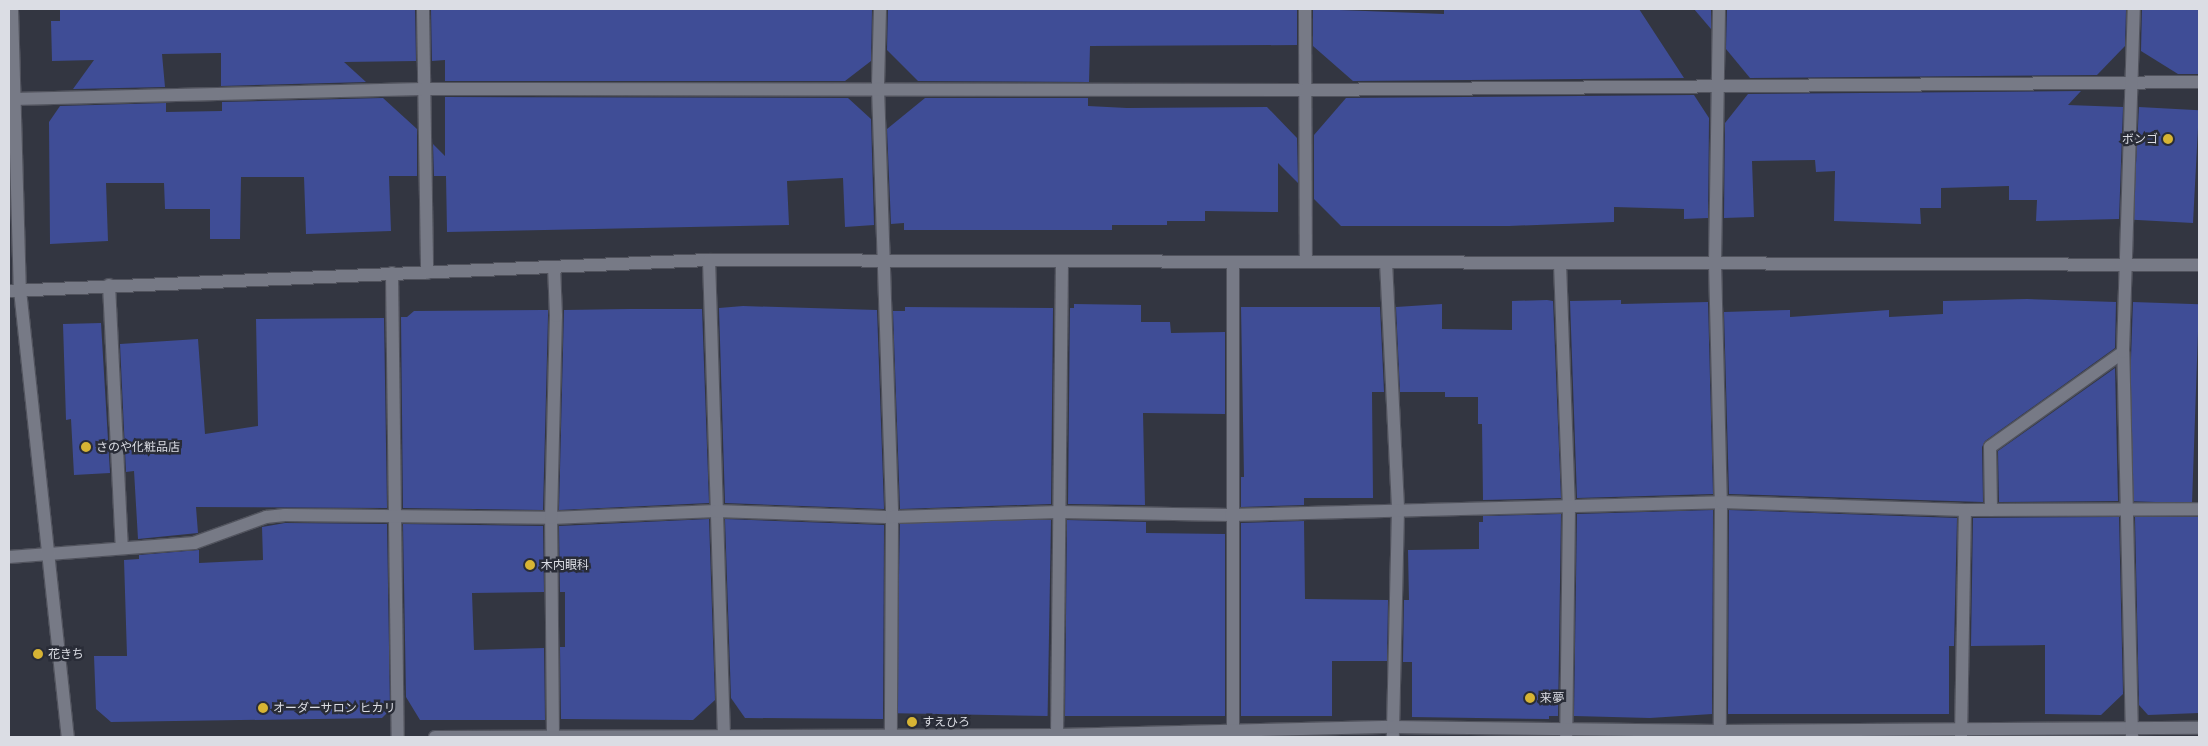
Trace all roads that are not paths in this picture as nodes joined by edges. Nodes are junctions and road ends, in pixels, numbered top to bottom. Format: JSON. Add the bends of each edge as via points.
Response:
{"nodes":[{"id":1,"x":12,"y":9,"type":"edge"},
{"id":2,"x":423,"y":9,"type":"edge"},
{"id":3,"x":880,"y":9,"type":"edge"},
{"id":4,"x":1305,"y":9,"type":"edge"},
{"id":5,"x":1718,"y":9,"type":"edge"},
{"id":6,"x":2134,"y":9,"type":"edge"},
{"id":7,"x":2132,"y":82,"type":"junction"},
{"id":8,"x":2199,"y":82,"type":"edge"},
{"id":9,"x":1717,"y":85,"type":"junction"},
{"id":10,"x":878,"y":88,"type":"junction"},
{"id":11,"x":422,"y":89,"type":"junction"},
{"id":12,"x":1304,"y":90,"type":"junction"},
{"id":13,"x":13,"y":99,"type":"junction"},
{"id":14,"x":12,"y":184,"type":"edge"},
{"id":15,"x":883,"y":259,"type":"junction"},
{"id":16,"x":709,"y":260,"type":"junction"},
{"id":17,"x":1306,"y":261,"type":"junction"},
{"id":18,"x":1386,"y":262,"type":"junction"},
{"id":19,"x":1062,"y":263,"type":"junction"},
{"id":20,"x":1233,"y":263,"type":"junction"},
{"id":21,"x":1560,"y":264,"type":"junction"},
{"id":22,"x":1715,"y":264,"type":"junction"},
{"id":23,"x":2125,"y":264,"type":"junction"},
{"id":24,"x":2199,"y":265,"type":"edge"},
{"id":25,"x":554,"y":266,"type":"junction"},
{"id":26,"x":392,"y":273,"type":"junction"},
{"id":27,"x":427,"y":273,"type":"junction"},
{"id":28,"x":109,"y":284,"type":"junction"},
{"id":29,"x":14,"y":290,"type":"edge"},
{"id":30,"x":2123,"y":352,"type":"junction"},
{"id":31,"x":1721,"y":502,"type":"junction"},
{"id":32,"x":1570,"y":506,"type":"junction"},
{"id":33,"x":2126,"y":509,"type":"junction"},
{"id":34,"x":2199,"y":509,"type":"edge"},
{"id":35,"x":1398,"y":510,"type":"junction"},
{"id":36,"x":1965,"y":510,"type":"junction"},
{"id":37,"x":1991,"y":510,"type":"junction"},
{"id":38,"x":716,"y":512,"type":"junction"},
{"id":39,"x":1059,"y":512,"type":"junction"},
{"id":40,"x":1231,"y":515,"type":"junction"},
{"id":41,"x":396,"y":516,"type":"junction"},
{"id":42,"x":892,"y":517,"type":"junction"},
{"id":43,"x":551,"y":518,"type":"junction"},
{"id":44,"x":122,"y":547,"type":"junction"},
{"id":45,"x":50,"y":553,"type":"junction"},
{"id":46,"x":9,"y":557,"type":"edge"},
{"id":47,"x":2199,"y":728,"type":"edge"},
{"id":48,"x":1720,"y":731,"type":"junction"},
{"id":49,"x":1393,"y":732,"type":"edge"},
{"id":50,"x":2132,"y":732,"type":"edge"},
{"id":51,"x":1233,"y":733,"type":"edge"},
{"id":52,"x":1566,"y":733,"type":"edge"},
{"id":53,"x":1784,"y":733,"type":"edge"},
{"id":54,"x":1961,"y":734,"type":"edge"},
{"id":55,"x":891,"y":735,"type":"edge"},
{"id":56,"x":553,"y":736,"type":"edge"},
{"id":57,"x":724,"y":736,"type":"edge"},
{"id":58,"x":1057,"y":736,"type":"edge"},
{"id":59,"x":68,"y":737,"type":"edge"},
{"id":60,"x":398,"y":737,"type":"edge"},
{"id":61,"x":435,"y":737,"type":"edge"}],
"edges":[{"from":1,"to":13,"type":"street"},
{"from":2,"to":11,"type":"street"},
{"from":3,"to":10,"type":"street"},
{"from":4,"to":12,"type":"street"},
{"from":5,"to":9,"type":"street"},
{"from":6,"to":7,"type":"street"},
{"from":7,"to":8,"type":"street"},
{"from":7,"to":9,"type":"street"},
{"from":7,"to":23,"type":"street"},
{"from":9,"to":12,"type":"street"},
{"from":9,"to":22,"type":"street"},
{"from":10,"to":11,"type":"street"},
{"from":10,"to":12,"type":"street"},
{"from":10,"to":15,"type":"street"},
{"from":11,"to":13,"type":"street"},
{"from":11,"to":27,"type":"street"},
{"from":12,"to":17,"type":"street"},
{"from":13,"to":14,"type":"street"},
{"from":14,"to":29,"type":"street"},
{"from":15,"to":16,"type":"street"},
{"from":15,"to":19,"type":"street"},
{"from":15,"to":42,"type":"street"},
{"from":16,"to":25,"type":"street"},
{"from":16,"to":38,"type":"street"},
{"from":17,"to":18,"type":"street"},
{"from":17,"to":20,"type":"street"},
{"from":18,"to":21,"type":"street"},
{"from":18,"to":35,"type":"street"},
{"from":19,"to":20,"type":"street"},
{"from":19,"to":39,"type":"street"},
{"from":20,"to":40,"type":"street"},
{"from":21,"to":22,"type":"street"},
{"from":21,"to":32,"type":"street"},
{"from":22,"to":23,"type":"street"},
{"from":22,"to":31,"type":"street"},
{"from":23,"to":24,"type":"street"},
{"from":23,"to":30,"type":"street"},
{"from":25,"to":27,"type":"street"},
{"from":25,"to":43,"type":"street","via":[[556,316]]},
{"from":26,"to":27,"type":"street"},
{"from":26,"to":28,"type":"street"},
{"from":26,"to":41,"type":"street"},
{"from":28,"to":29,"type":"street"},
{"from":28,"to":44,"type":"street"},
{"from":29,"to":45,"type":"street"},
{"from":30,"to":33,"type":"street"},
{"from":30,"to":37,"type":"street","via":[[1990,447]]},
{"from":31,"to":32,"type":"street"},
{"from":31,"to":36,"type":"street"},
{"from":31,"to":48,"type":"street"},
{"from":32,"to":35,"type":"street"},
{"from":32,"to":52,"type":"street"},
{"from":33,"to":34,"type":"street"},
{"from":33,"to":37,"type":"street"},
{"from":33,"to":50,"type":"street"},
{"from":35,"to":40,"type":"street"},
{"from":35,"to":49,"type":"street"},
{"from":36,"to":37,"type":"street"},
{"from":36,"to":54,"type":"street"},
{"from":38,"to":42,"type":"street"},
{"from":38,"to":43,"type":"street"},
{"from":38,"to":57,"type":"street"},
{"from":39,"to":40,"type":"street"},
{"from":39,"to":42,"type":"street"},
{"from":39,"to":58,"type":"street"},
{"from":40,"to":51,"type":"street"},
{"from":41,"to":43,"type":"street"},
{"from":41,"to":44,"type":"street","via":[[266,517],[194,544]]},
{"from":41,"to":60,"type":"street"},
{"from":42,"to":55,"type":"street"},
{"from":43,"to":56,"type":"street"},
{"from":44,"to":45,"type":"street"},
{"from":45,"to":46,"type":"street"},
{"from":45,"to":59,"type":"street"},
{"from":47,"to":50,"type":"street"},
{"from":48,"to":52,"type":"street"},
{"from":48,"to":53,"type":"street"},
{"from":49,"to":51,"type":"street"},
{"from":49,"to":52,"type":"street"},
{"from":50,"to":54,"type":"street"},
{"from":51,"to":58,"type":"street"},
{"from":53,"to":54,"type":"street"},
{"from":55,"to":57,"type":"street"},
{"from":55,"to":58,"type":"street"},
{"from":56,"to":57,"type":"street"},
{"from":56,"to":61,"type":"street"}]}
